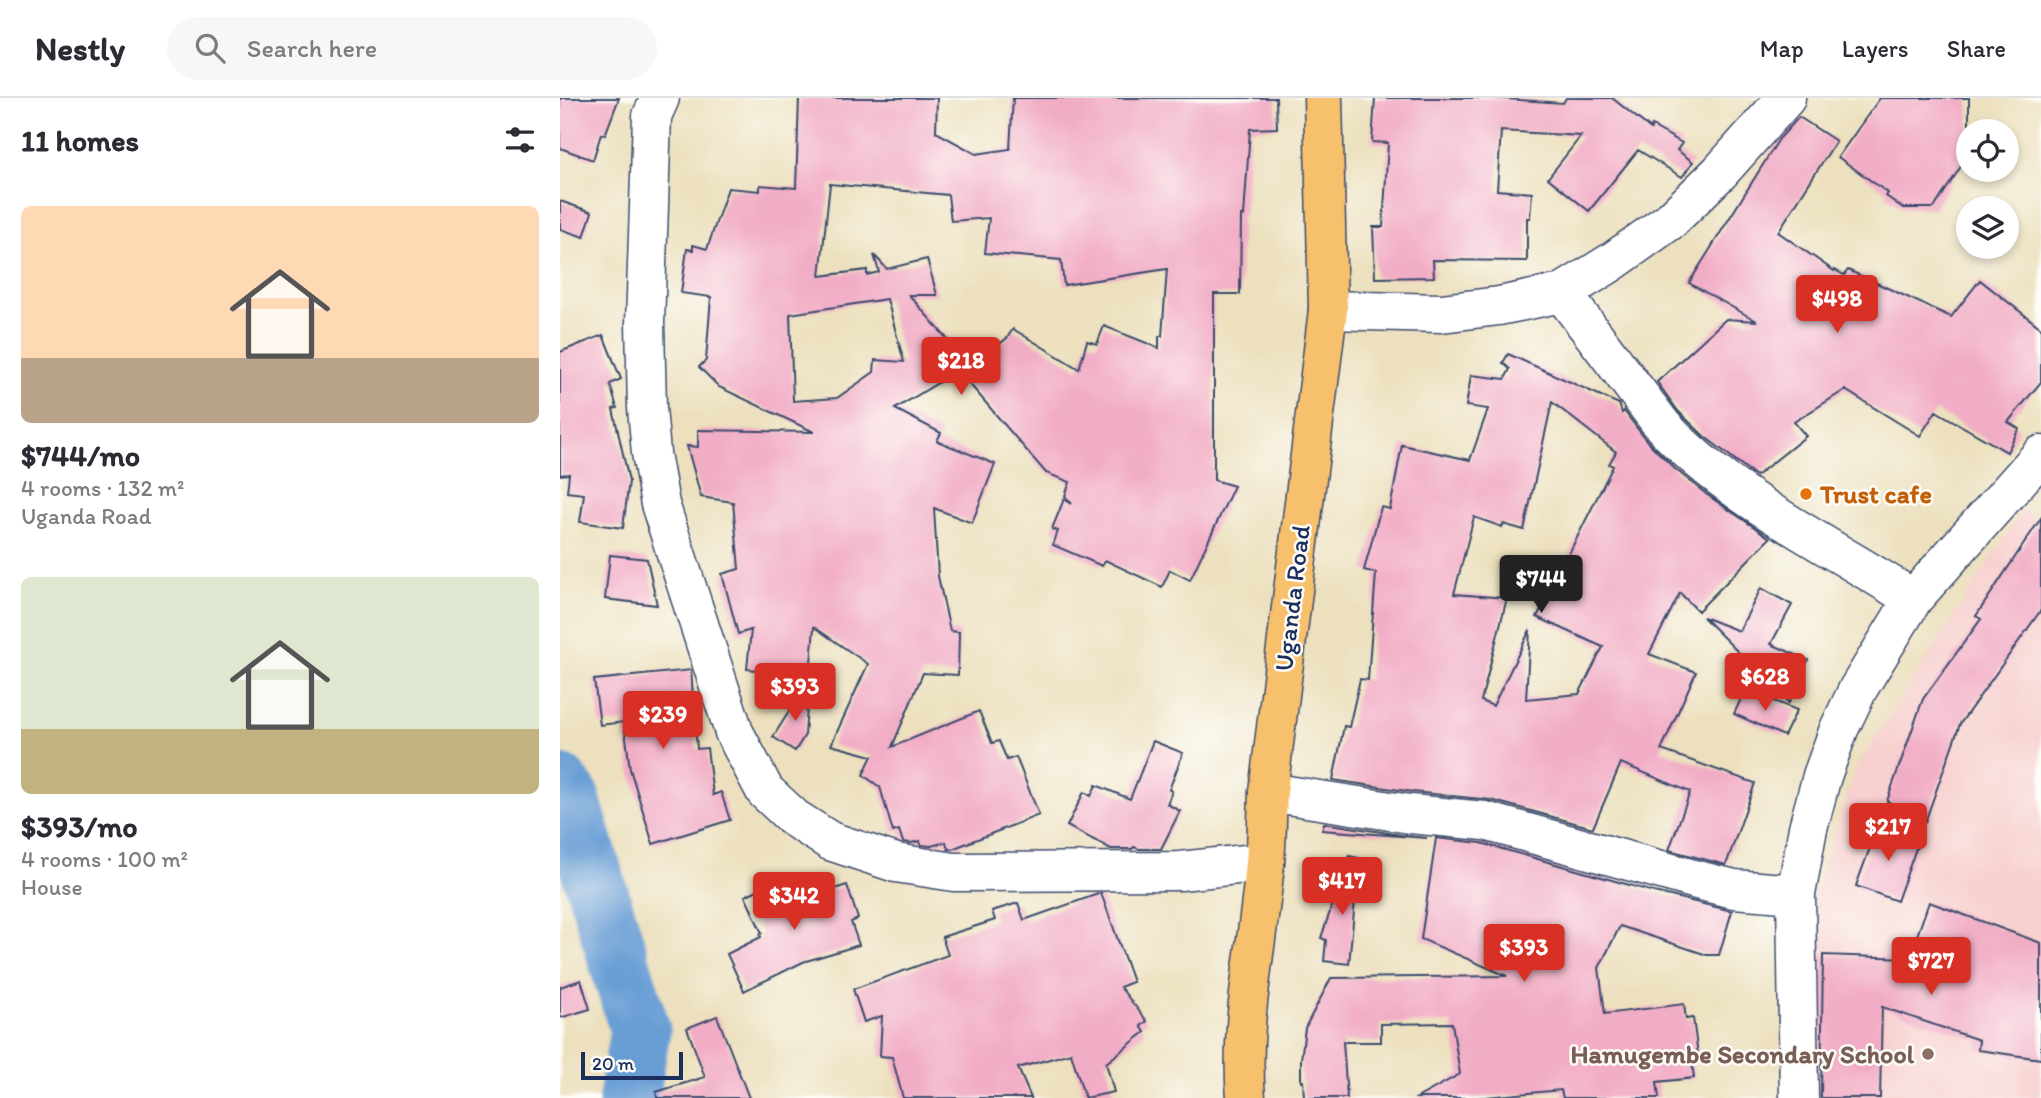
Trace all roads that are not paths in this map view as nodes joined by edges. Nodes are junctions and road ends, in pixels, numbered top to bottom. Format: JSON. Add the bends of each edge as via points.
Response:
{"nodes":[{"id":1,"x":660,"y":98,"type":"edge"},
{"id":2,"x":1323,"y":98,"type":"edge"},
{"id":3,"x":1786,"y":98,"type":"edge"},
{"id":4,"x":1562,"y":293,"type":"junction"},
{"id":5,"x":1328,"y":310,"type":"junction"},
{"id":6,"x":2041,"y":455,"type":"edge"},
{"id":7,"x":1913,"y":599,"type":"junction"},
{"id":8,"x":1268,"y":792,"type":"junction"},
{"id":9,"x":1265,"y":862,"type":"junction"},
{"id":10,"x":1796,"y":894,"type":"junction"},
{"id":11,"x":1245,"y":1098,"type":"edge"},
{"id":12,"x":1799,"y":1098,"type":"edge"}],
"edges":[{"from":1,"to":9,"type":"street","via":[[652,116],[645,324],[651,453],[660,504],[734,732],[765,791],[794,818],[830,841],[896,863],[954,872],[1180,871]]},
{"from":2,"to":5,"type":"main road","name":"Uganda Road"},
{"from":3,"to":4,"type":"street","via":[[1671,220]]},
{"from":4,"to":5,"type":"street","via":[[1441,313]]},
{"from":4,"to":7,"type":"street","via":[[1662,425],[1689,452],[1748,497]]},
{"from":5,"to":8,"type":"main road","name":"Uganda Road"},
{"from":6,"to":7,"type":"street"},
{"from":7,"to":10,"type":"street","via":[[1839,729],[1808,828]]},
{"from":8,"to":9,"type":"main road","name":"Uganda Road"},
{"from":8,"to":10,"type":"street","via":[[1485,821],[1734,889]]},
{"from":9,"to":11,"type":"main road","name":"Uganda Road","via":[[1250,974]]},
{"from":10,"to":12,"type":"street"}]}
